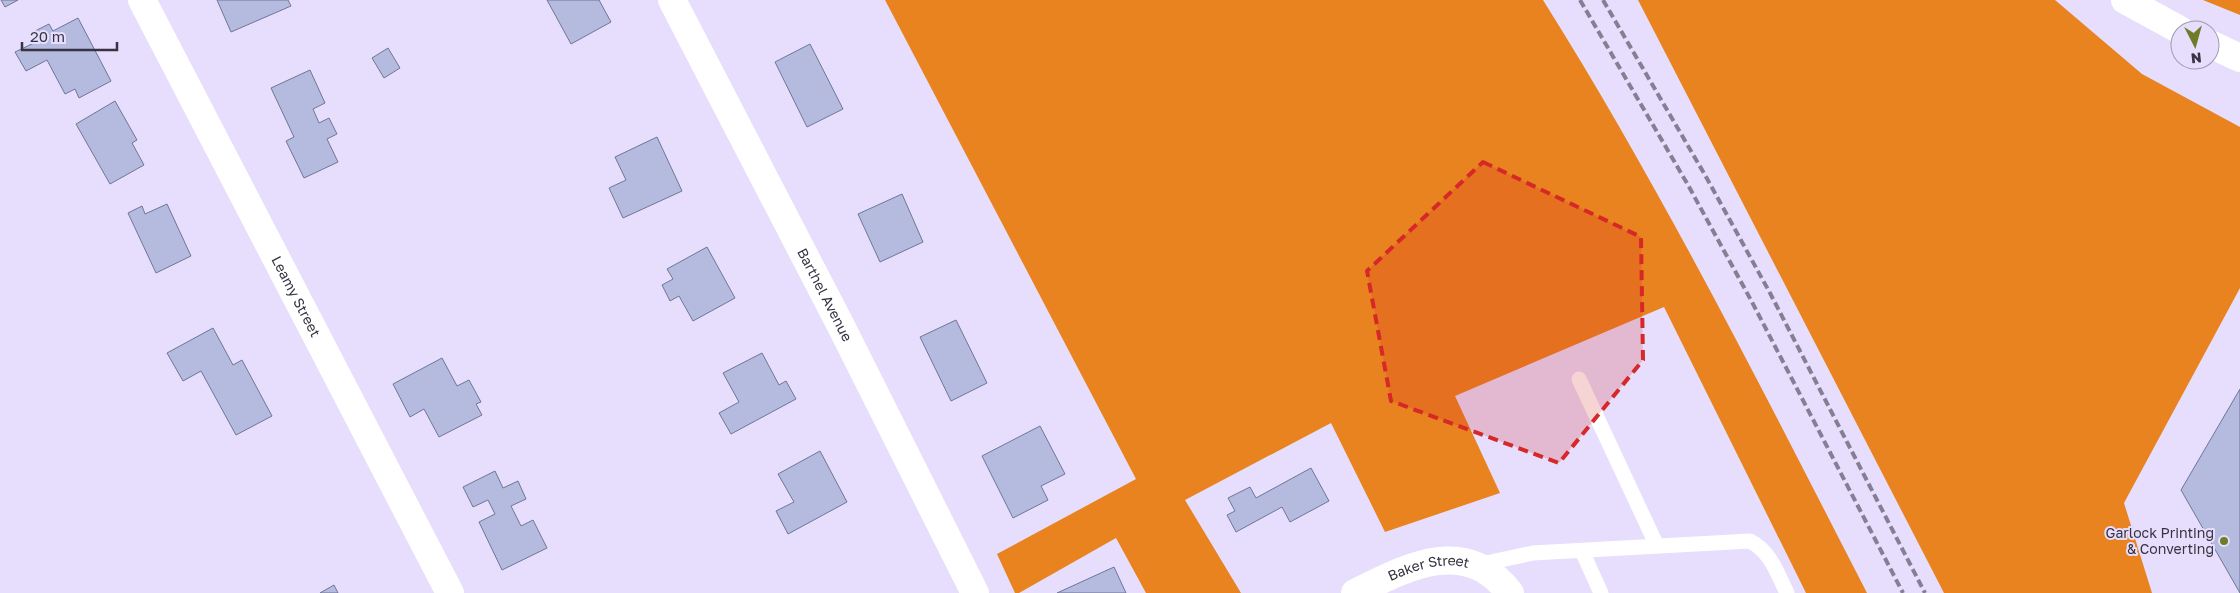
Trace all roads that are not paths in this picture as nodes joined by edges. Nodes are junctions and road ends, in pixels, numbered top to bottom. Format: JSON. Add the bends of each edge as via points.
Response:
{"nodes":[{"id":1,"x":142,"y":0,"type":"edge"},
{"id":2,"x":672,"y":0,"type":"edge"},
{"id":3,"x":2125,"y":0,"type":"edge"},
{"id":4,"x":2170,"y":25,"type":"edge"},
{"id":5,"x":2220,"y":49,"type":"edge"},
{"id":6,"x":2240,"y":58,"type":"edge"},
{"id":7,"x":1579,"y":379,"type":"dead end"},
{"id":8,"x":1657,"y":546,"type":"junction"},
{"id":9,"x":1582,"y":551,"type":"junction"},
{"id":10,"x":1476,"y":566,"type":"junction"},
{"id":11,"x":1364,"y":591,"type":"edge"},
{"id":12,"x":450,"y":593,"type":"edge"},
{"id":13,"x":975,"y":593,"type":"edge"},
{"id":14,"x":1510,"y":593,"type":"edge"},
{"id":15,"x":1601,"y":593,"type":"edge"},
{"id":16,"x":1787,"y":593,"type":"edge"}],
"edges":[{"from":1,"to":12,"type":"street","name":"Leamy Street"},
{"from":2,"to":13,"type":"street","name":"Barthel Avenue"},
{"from":3,"to":4,"type":"street"},
{"from":5,"to":6,"type":"street"},
{"from":7,"to":8,"type":"lane"},
{"from":8,"to":9,"type":"lane"},
{"from":8,"to":16,"type":"lane","via":[[1750,541],[1768,554]]},
{"from":9,"to":10,"type":"lane","via":[[1533,553]]},
{"from":9,"to":15,"type":"lane"},
{"from":10,"to":11,"type":"street","name":"Baker Street","via":[[1460,561],[1426,562],[1401,570]]},
{"from":10,"to":14,"type":"street"}]}
